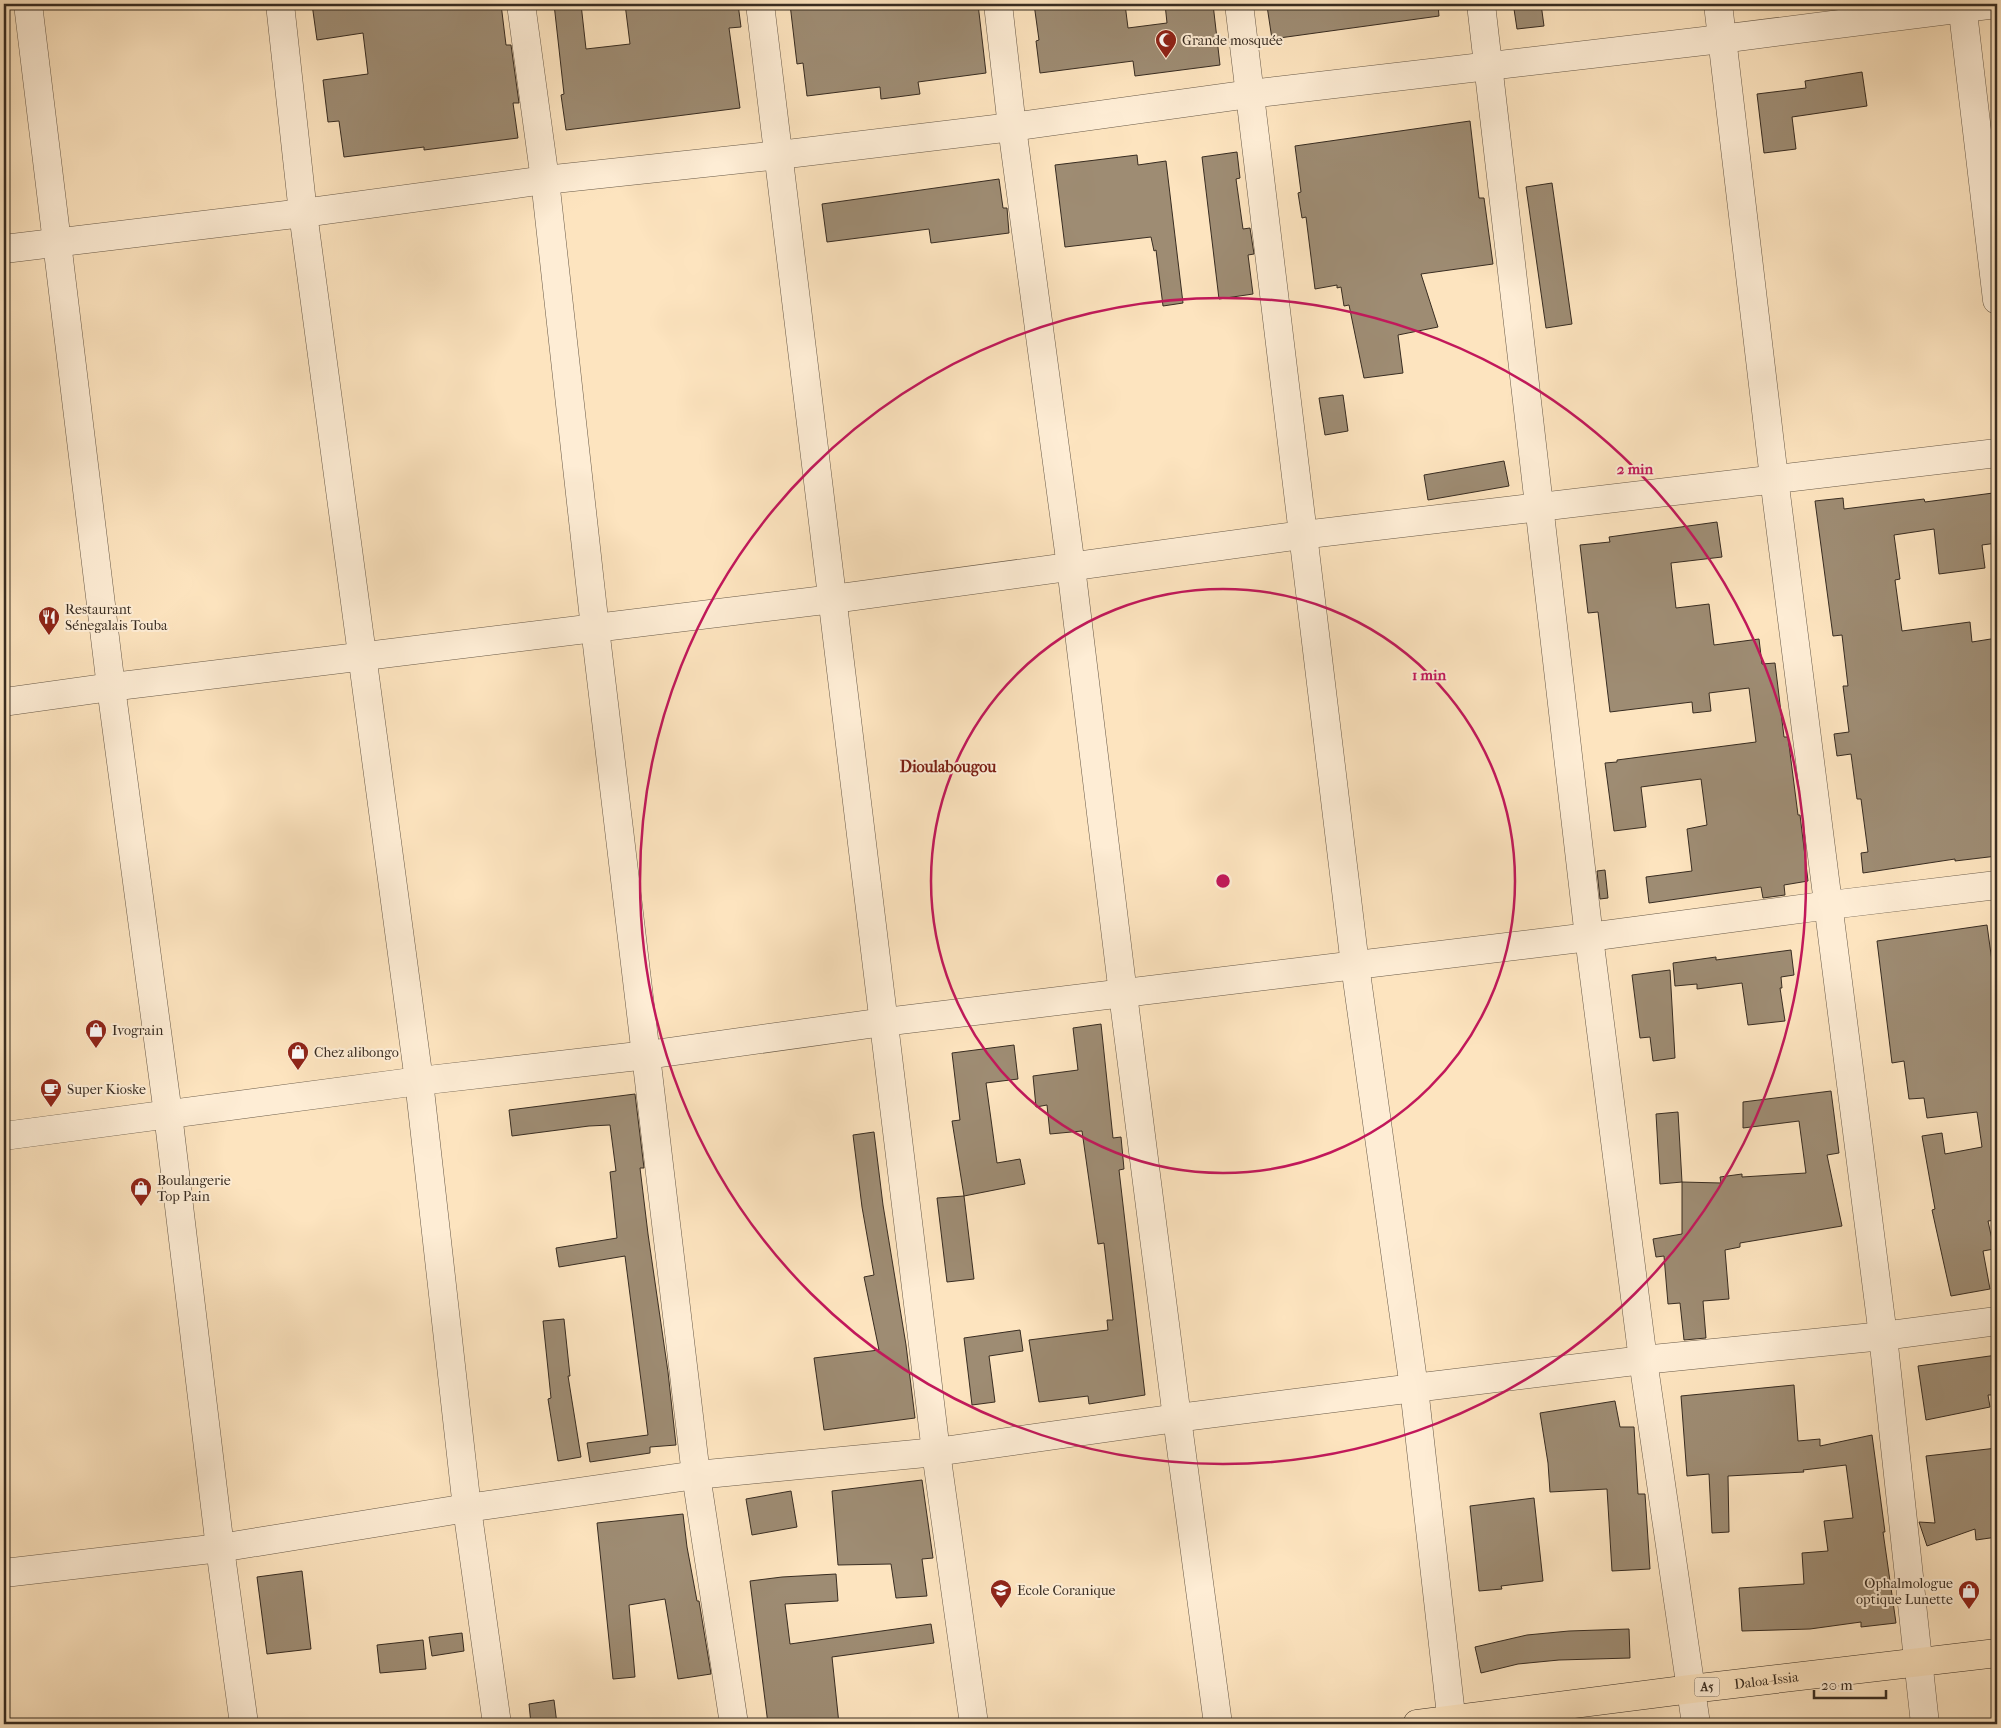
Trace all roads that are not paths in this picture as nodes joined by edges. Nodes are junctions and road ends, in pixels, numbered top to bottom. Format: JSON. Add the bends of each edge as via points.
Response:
{"nodes":[{"id":1,"x":28,"y":4,"type":"edge"},
{"id":2,"x":280,"y":4,"type":"edge"},
{"id":3,"x":521,"y":4,"type":"edge"},
{"id":4,"x":760,"y":4,"type":"edge"},
{"id":5,"x":998,"y":4,"type":"edge"},
{"id":6,"x":1239,"y":4,"type":"edge"},
{"id":7,"x":1481,"y":4,"type":"edge"},
{"id":8,"x":1718,"y":4,"type":"edge"},
{"id":9,"x":1996,"y":4,"type":"edge"},
{"id":10,"x":1962,"y":6,"type":"edge"},
{"id":11,"x":1721,"y":39,"type":"junction"},
{"id":12,"x":1488,"y":65,"type":"junction"},
{"id":13,"x":1250,"y":94,"type":"junction"},
{"id":14,"x":1012,"y":127,"type":"junction"},
{"id":15,"x":778,"y":155,"type":"junction"},
{"id":16,"x":545,"y":180,"type":"junction"},
{"id":17,"x":303,"y":213,"type":"junction"},
{"id":18,"x":57,"y":243,"type":"junction"},
{"id":19,"x":4,"y":249,"type":"edge"},
{"id":20,"x":1997,"y":300,"type":"edge"},
{"id":21,"x":1997,"y":452,"type":"edge"},
{"id":22,"x":1774,"y":478,"type":"junction"},
{"id":23,"x":1538,"y":508,"type":"junction"},
{"id":24,"x":1302,"y":535,"type":"junction"},
{"id":25,"x":1071,"y":567,"type":"junction"},
{"id":26,"x":833,"y":600,"type":"junction"},
{"id":27,"x":595,"y":628,"type":"junction"},
{"id":28,"x":362,"y":656,"type":"junction"},
{"id":29,"x":111,"y":687,"type":"junction"},
{"id":30,"x":4,"y":702,"type":"edge"},
{"id":31,"x":1997,"y":885,"type":"edge"},
{"id":32,"x":1830,"y":905,"type":"junction"},
{"id":33,"x":1588,"y":937,"type":"junction"},
{"id":34,"x":1355,"y":965,"type":"junction"},
{"id":35,"x":1123,"y":994,"type":"junction"},
{"id":36,"x":884,"y":1022,"type":"junction"},
{"id":37,"x":646,"y":1055,"type":"junction"},
{"id":38,"x":419,"y":1081,"type":"junction"},
{"id":39,"x":168,"y":1114,"type":"junction"},
{"id":40,"x":4,"y":1136,"type":"edge"},
{"id":41,"x":1997,"y":1321,"type":"edge"},
{"id":42,"x":1883,"y":1336,"type":"junction"},
{"id":43,"x":1643,"y":1360,"type":"junction"},
{"id":44,"x":1414,"y":1388,"type":"junction"},
{"id":45,"x":1177,"y":1418,"type":"junction"},
{"id":46,"x":936,"y":1452,"type":"junction"},
{"id":47,"x":696,"y":1475,"type":"junction"},
{"id":48,"x":467,"y":1508,"type":"junction"},
{"id":49,"x":220,"y":1548,"type":"junction"},
{"id":50,"x":4,"y":1573,"type":"edge"},
{"id":51,"x":1997,"y":1653,"type":"edge"},
{"id":52,"x":1918,"y":1664,"type":"junction"},
{"id":53,"x":1691,"y":1689,"type":"junction"},
{"id":54,"x":1452,"y":1722,"type":"edge"},
{"id":55,"x":244,"y":1724,"type":"edge"},
{"id":56,"x":497,"y":1724,"type":"edge"},
{"id":57,"x":734,"y":1724,"type":"edge"},
{"id":58,"x":974,"y":1724,"type":"edge"},
{"id":59,"x":1218,"y":1724,"type":"edge"},
{"id":60,"x":1417,"y":1724,"type":"edge"},
{"id":61,"x":1696,"y":1724,"type":"edge"},
{"id":62,"x":1926,"y":1724,"type":"edge"}],
"edges":[{"from":1,"to":18,"type":"street"},
{"from":2,"to":17,"type":"street"},
{"from":3,"to":16,"type":"street"},
{"from":4,"to":15,"type":"street"},
{"from":5,"to":14,"type":"street"},
{"from":6,"to":13,"type":"street"},
{"from":7,"to":12,"type":"street"},
{"from":8,"to":11,"type":"street"},
{"from":9,"to":10,"type":"street"},
{"from":10,"to":11,"type":"street"},
{"from":10,"to":20,"type":"street"},
{"from":11,"to":12,"type":"street"},
{"from":11,"to":22,"type":"street"},
{"from":12,"to":13,"type":"street"},
{"from":12,"to":23,"type":"street"},
{"from":13,"to":14,"type":"street"},
{"from":13,"to":24,"type":"street"},
{"from":14,"to":15,"type":"street"},
{"from":14,"to":25,"type":"street"},
{"from":15,"to":16,"type":"street"},
{"from":15,"to":26,"type":"street"},
{"from":16,"to":17,"type":"street"},
{"from":16,"to":27,"type":"street"},
{"from":17,"to":18,"type":"street"},
{"from":17,"to":28,"type":"street"},
{"from":18,"to":19,"type":"street"},
{"from":18,"to":29,"type":"street"},
{"from":21,"to":22,"type":"street"},
{"from":22,"to":23,"type":"street"},
{"from":22,"to":32,"type":"street"},
{"from":23,"to":24,"type":"street"},
{"from":23,"to":33,"type":"street"},
{"from":24,"to":25,"type":"street"},
{"from":24,"to":34,"type":"street"},
{"from":25,"to":26,"type":"street"},
{"from":25,"to":35,"type":"street"},
{"from":26,"to":27,"type":"street"},
{"from":26,"to":36,"type":"street"},
{"from":27,"to":28,"type":"street"},
{"from":27,"to":37,"type":"street"},
{"from":28,"to":29,"type":"street"},
{"from":28,"to":38,"type":"street"},
{"from":29,"to":30,"type":"street"},
{"from":29,"to":39,"type":"street"},
{"from":31,"to":32,"type":"street"},
{"from":32,"to":33,"type":"street"},
{"from":32,"to":42,"type":"street"},
{"from":33,"to":34,"type":"street"},
{"from":33,"to":43,"type":"street"},
{"from":34,"to":35,"type":"street"},
{"from":34,"to":44,"type":"street"},
{"from":35,"to":36,"type":"street"},
{"from":35,"to":45,"type":"street"},
{"from":36,"to":37,"type":"street"},
{"from":36,"to":46,"type":"street"},
{"from":37,"to":38,"type":"street"},
{"from":37,"to":47,"type":"street"},
{"from":38,"to":39,"type":"street"},
{"from":38,"to":48,"type":"street"},
{"from":39,"to":40,"type":"street"},
{"from":39,"to":49,"type":"street"},
{"from":41,"to":42,"type":"street"},
{"from":42,"to":43,"type":"street"},
{"from":42,"to":52,"type":"street"},
{"from":43,"to":44,"type":"street"},
{"from":43,"to":53,"type":"street"},
{"from":44,"to":45,"type":"street"},
{"from":44,"to":54,"type":"street"},
{"from":45,"to":46,"type":"street"},
{"from":45,"to":59,"type":"street"},
{"from":46,"to":47,"type":"street"},
{"from":46,"to":58,"type":"street"},
{"from":47,"to":48,"type":"street"},
{"from":47,"to":57,"type":"street"},
{"from":48,"to":49,"type":"street"},
{"from":48,"to":56,"type":"street"},
{"from":49,"to":50,"type":"street"},
{"from":49,"to":55,"type":"street"},
{"from":51,"to":52,"type":"main road","name":"Daloa-Issia","number":"A5"},
{"from":52,"to":53,"type":"main road","name":"Daloa-Issia","number":"A5"},
{"from":52,"to":62,"type":"street"},
{"from":53,"to":54,"type":"main road","name":"Daloa-Issia","number":"A5"},
{"from":53,"to":61,"type":"street"},
{"from":54,"to":60,"type":"main road","name":"Daloa-Issia","number":"A5"}]}
